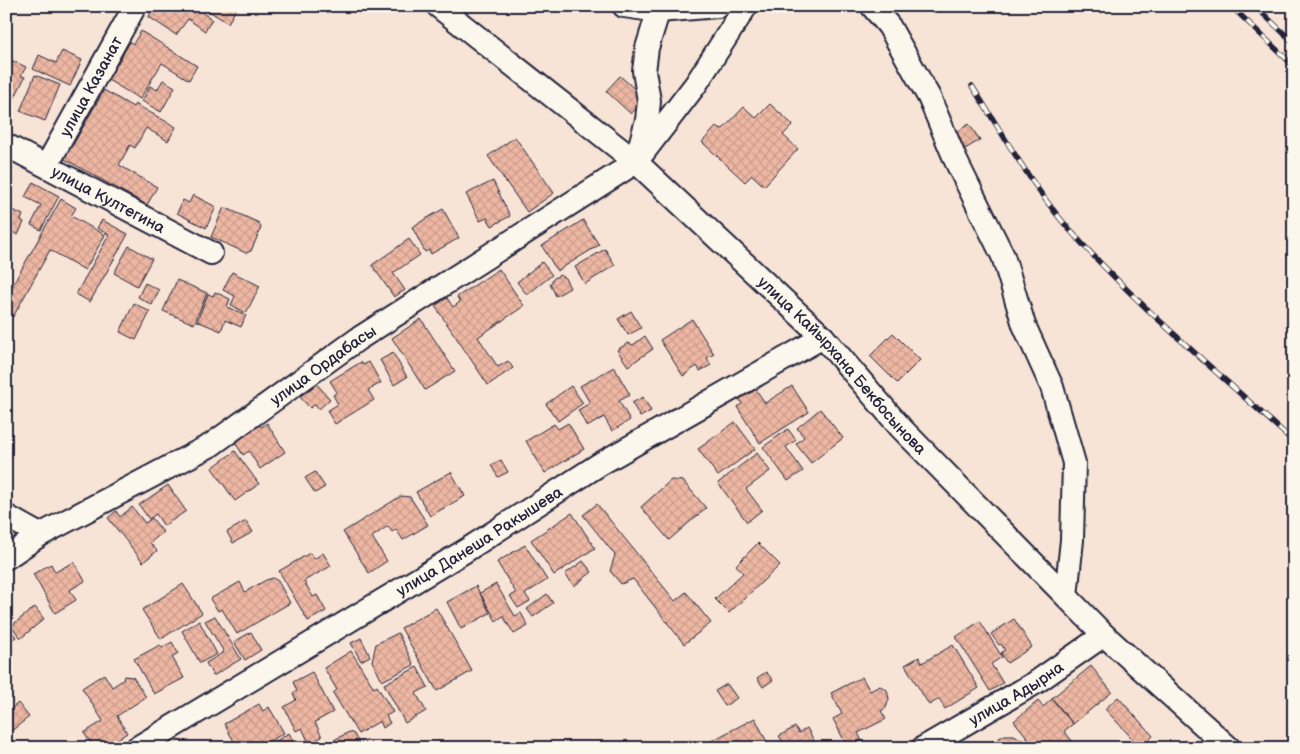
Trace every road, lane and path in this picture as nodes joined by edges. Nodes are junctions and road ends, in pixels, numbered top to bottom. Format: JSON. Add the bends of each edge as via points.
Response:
{"nodes":[{"id":1,"x":134,"y":6,"type":"edge"},
{"id":2,"x":438,"y":6,"type":"edge"},
{"id":3,"x":624,"y":6,"type":"edge"},
{"id":4,"x":718,"y":6,"type":"edge"},
{"id":5,"x":746,"y":6,"type":"edge"},
{"id":6,"x":872,"y":6,"type":"edge"},
{"id":7,"x":659,"y":9,"type":"edge"},
{"id":8,"x":6,"y":145,"type":"edge"},
{"id":9,"x":636,"y":162,"type":"junction"},
{"id":10,"x":47,"y":165,"type":"junction"},
{"id":11,"x":211,"y":252,"type":"dead end"},
{"id":12,"x":823,"y":337,"type":"junction"},
{"id":13,"x":6,"y":516,"type":"edge"},
{"id":14,"x":40,"y":535,"type":"junction"},
{"id":15,"x":6,"y":558,"type":"edge"},
{"id":16,"x":1066,"y":596,"type":"junction"},
{"id":17,"x":1104,"y":635,"type":"junction"},
{"id":18,"x":136,"y":748,"type":"edge"},
{"id":19,"x":923,"y":748,"type":"edge"},
{"id":20,"x":1229,"y":748,"type":"edge"}],
"edges":[{"from":1,"to":10,"type":"street","name":"улица Казанат"},
{"from":2,"to":9,"type":"street","name":"улица Кайырхана Бекбосынова"},
{"from":3,"to":7,"type":"street"},
{"from":4,"to":7,"type":"street"},
{"from":5,"to":9,"type":"street","name":"улица Ордабасы","via":[[696,84]]},
{"from":6,"to":16,"type":"street","via":[[889,26],[930,97],[956,161],[1003,256],[1024,324],[1052,388],[1074,463],[1072,540]]},
{"from":7,"to":9,"type":"street","via":[[647,48],[644,71],[649,101],[648,120]]},
{"from":8,"to":10,"type":"street","name":"улица Култегина"},
{"from":9,"to":12,"type":"street","name":"улица Кайырхана Бекбосынова"},
{"from":9,"to":14,"type":"street","name":"улица Ордабасы","via":[[358,340],[211,445]]},
{"from":10,"to":11,"type":"street","name":"улица Култегина"},
{"from":12,"to":16,"type":"street","name":"улица Кайырхана Бекбосынова","via":[[901,428]]},
{"from":12,"to":18,"type":"street","name":"улица Данеша Ракышева","via":[[600,464],[465,552]]},
{"from":13,"to":14,"type":"street"},
{"from":14,"to":15,"type":"street","name":"улица Ордабасы"},
{"from":16,"to":17,"type":"street","name":"улица Кайырхана Бекбосынова"},
{"from":17,"to":19,"type":"street","name":"улица Адырна","via":[[1035,683]]},
{"from":17,"to":20,"type":"street","name":"улица Кайырхана Бекбосынова"}]}
